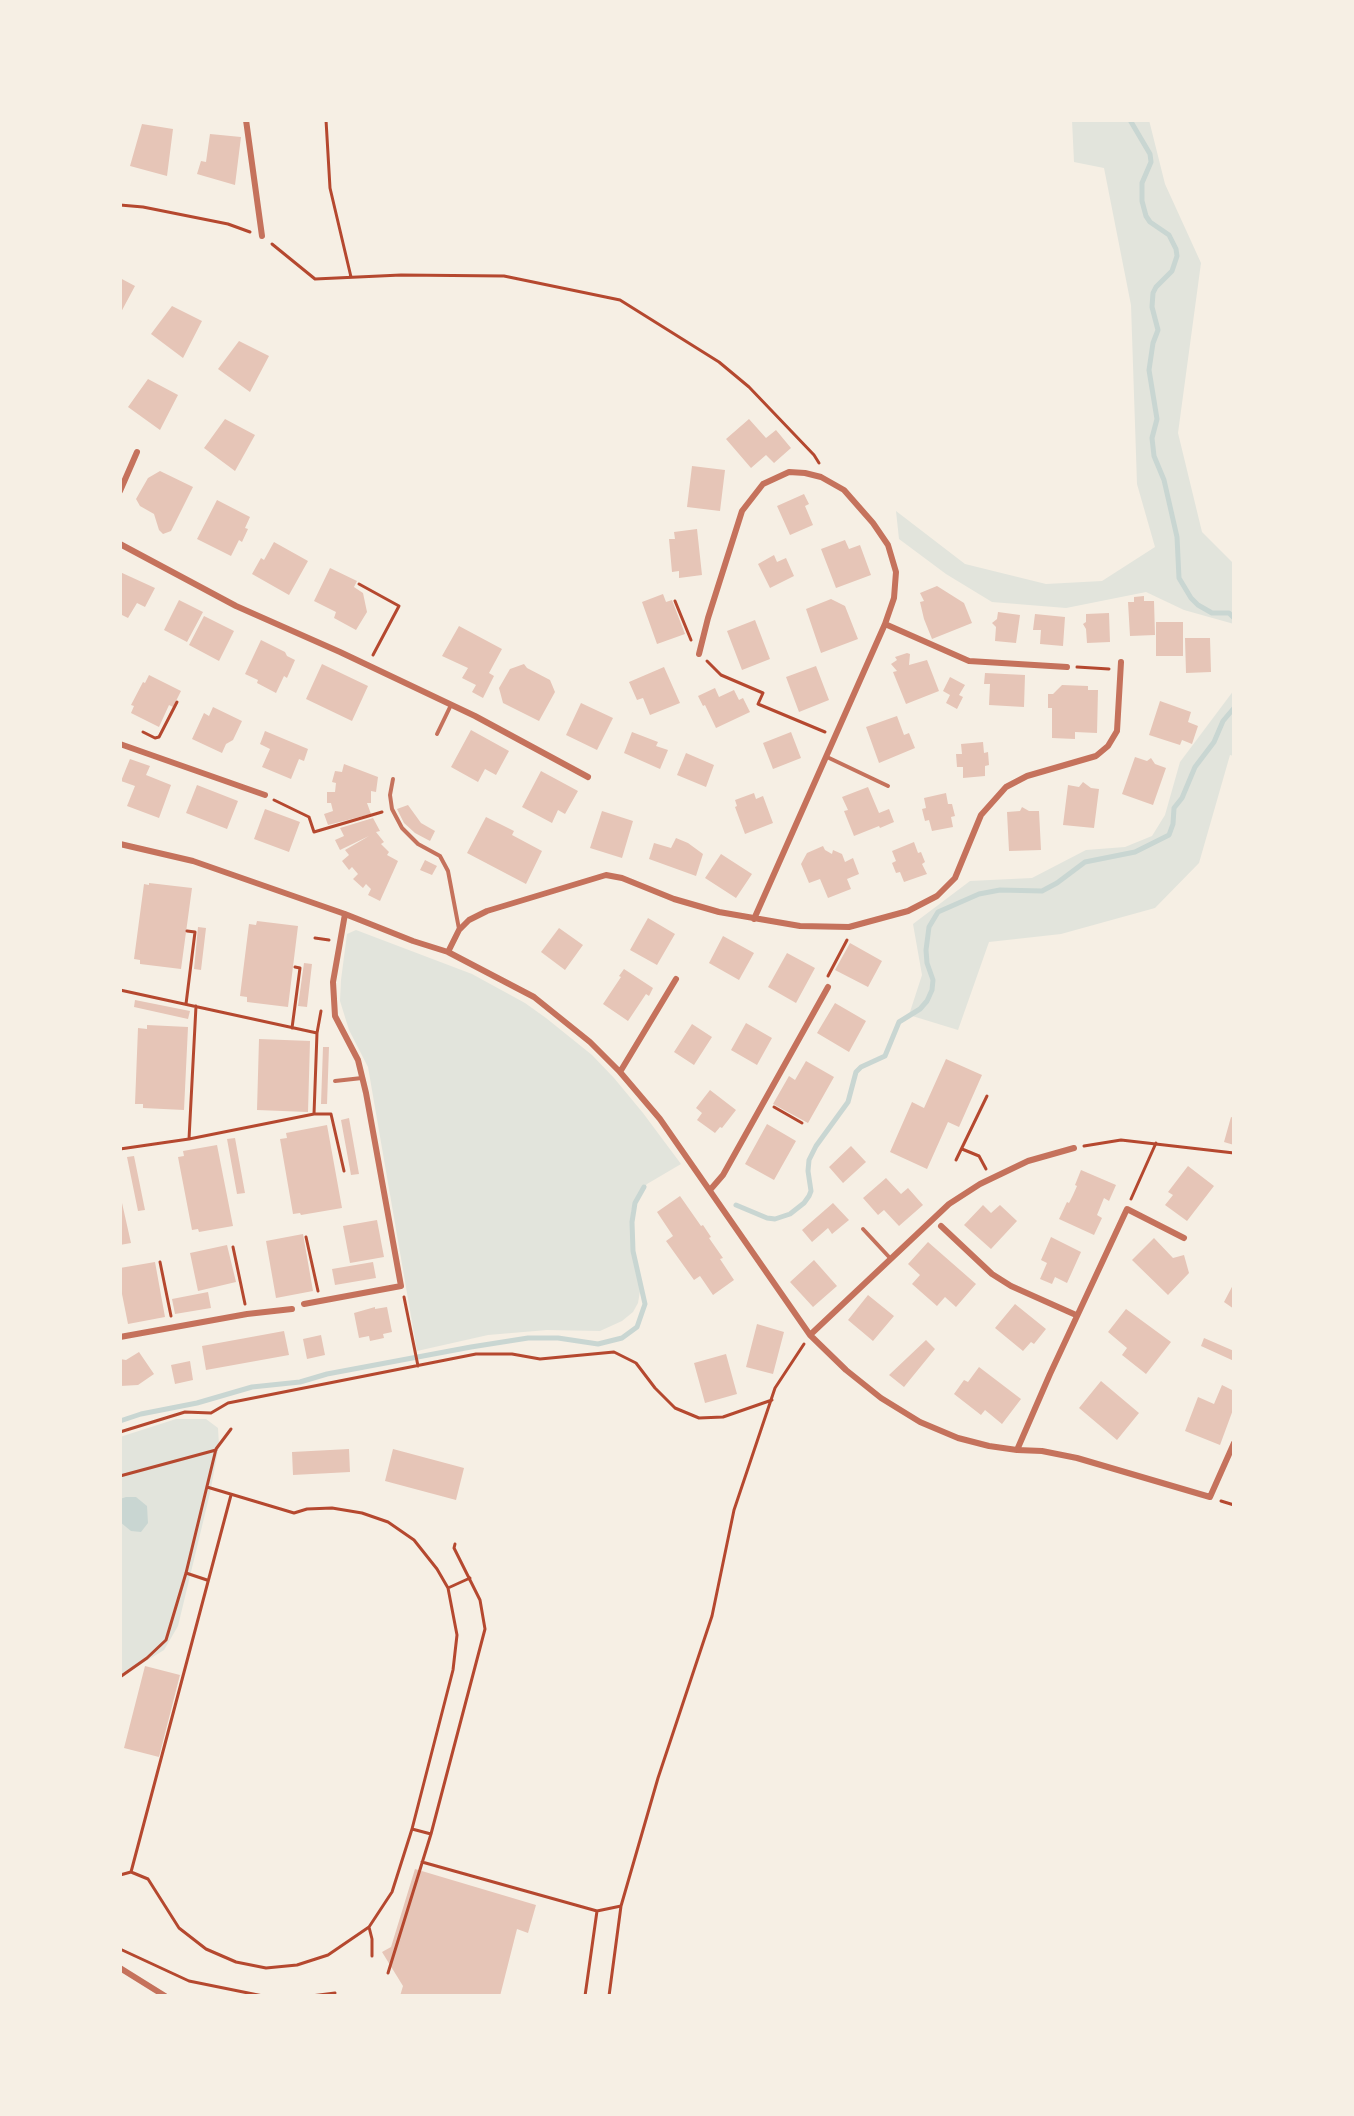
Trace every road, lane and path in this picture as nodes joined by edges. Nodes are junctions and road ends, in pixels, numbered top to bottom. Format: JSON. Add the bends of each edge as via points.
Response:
{"nodes":[{"id":1,"x":246,"y":120,"type":"edge"},
{"id":2,"x":326,"y":120,"type":"edge"},
{"id":3,"x":120,"y":205,"type":"edge"},
{"id":4,"x":262,"y":236,"type":"junction"},
{"id":5,"x":351,"y":277,"type":"junction"},
{"id":6,"x":137,"y":452,"type":"dead end"},
{"id":7,"x":821,"y":477,"type":"junction"},
{"id":8,"x":120,"y":491,"type":"edge"},
{"id":9,"x":120,"y":544,"type":"edge"},
{"id":10,"x":359,"y":584,"type":"dead end"},
{"id":11,"x":675,"y":601,"type":"dead end"},
{"id":12,"x":885,"y":624,"type":"junction"},
{"id":13,"x":699,"y":654,"type":"junction"},
{"id":14,"x":368,"y":665,"type":"junction"},
{"id":15,"x":1120,"y":666,"type":"joint"},
{"id":16,"x":1067,"y":667,"type":"joint"},
{"id":17,"x":177,"y":702,"type":"dead end"},
{"id":18,"x":451,"y":705,"type":"junction"},
{"id":19,"x":143,"y":732,"type":"dead end"},
{"id":20,"x":437,"y":734,"type":"dead end"},
{"id":21,"x":836,"y":737,"type":"junction"},
{"id":22,"x":120,"y":744,"type":"edge"},
{"id":23,"x":827,"y":757,"type":"junction"},
{"id":24,"x":588,"y":777,"type":"dead end"},
{"id":25,"x":393,"y":779,"type":"dead end"},
{"id":26,"x":888,"y":786,"type":"dead end"},
{"id":27,"x":265,"y":795,"type":"joint"},
{"id":28,"x":392,"y":809,"type":"junction"},
{"id":29,"x":120,"y":844,"type":"edge"},
{"id":30,"x":345,"y":914,"type":"junction"},
{"id":31,"x":754,"y":919,"type":"junction"},
{"id":32,"x":855,"y":925,"type":"junction"},
{"id":33,"x":459,"y":930,"type":"junction"},
{"id":34,"x":188,"y":931,"type":"dead end"},
{"id":35,"x":315,"y":938,"type":"dead end"},
{"id":36,"x":331,"y":940,"type":"dead end"},
{"id":37,"x":448,"y":952,"type":"junction"},
{"id":38,"x":295,"y":967,"type":"dead end"},
{"id":39,"x":676,"y":979,"type":"dead end"},
{"id":40,"x":828,"y":987,"type":"joint"},
{"id":41,"x":120,"y":990,"type":"edge"},
{"id":42,"x":186,"y":1004,"type":"junction"},
{"id":43,"x":196,"y":1006,"type":"junction"},
{"id":44,"x":292,"y":1028,"type":"junction"},
{"id":45,"x":620,"y":1072,"type":"junction"},
{"id":46,"x":362,"y":1078,"type":"junction"},
{"id":47,"x":335,"y":1081,"type":"dead end"},
{"id":48,"x":987,"y":1096,"type":"dead end"},
{"id":49,"x":764,"y":1101,"type":"junction"},
{"id":50,"x":314,"y":1114,"type":"junction"},
{"id":51,"x":802,"y":1123,"type":"dead end"},
{"id":52,"x":189,"y":1138,"type":"junction"},
{"id":53,"x":1156,"y":1143,"type":"junction"},
{"id":54,"x":1074,"y":1148,"type":"joint"},
{"id":55,"x":120,"y":1149,"type":"edge"},
{"id":56,"x":962,"y":1149,"type":"junction"},
{"id":57,"x":1234,"y":1153,"type":"edge"},
{"id":58,"x":956,"y":1160,"type":"dead end"},
{"id":59,"x":344,"y":1170,"type":"dead end"},
{"id":60,"x":992,"y":1178,"type":"junction"},
{"id":61,"x":710,"y":1190,"type":"junction"},
{"id":62,"x":1127,"y":1209,"type":"junction"},
{"id":63,"x":941,"y":1226,"type":"dead end"},
{"id":64,"x":863,"y":1229,"type":"dead end"},
{"id":65,"x":306,"y":1237,"type":"dead end"},
{"id":66,"x":1184,"y":1238,"type":"dead end"},
{"id":67,"x":233,"y":1247,"type":"dead end"},
{"id":68,"x":890,"y":1258,"type":"junction"},
{"id":69,"x":160,"y":1262,"type":"dead end"},
{"id":70,"x":401,"y":1286,"type":"junction"},
{"id":71,"x":320,"y":1301,"type":"junction"},
{"id":72,"x":304,"y":1304,"type":"dead end"},
{"id":73,"x":292,"y":1309,"type":"dead end"},
{"id":74,"x":247,"y":1314,"type":"junction"},
{"id":75,"x":1076,"y":1315,"type":"junction"},
{"id":76,"x":173,"y":1328,"type":"junction"},
{"id":77,"x":810,"y":1335,"type":"junction"},
{"id":78,"x":120,"y":1337,"type":"edge"},
{"id":79,"x":418,"y":1365,"type":"junction"},
{"id":80,"x":772,"y":1400,"type":"junction"},
{"id":81,"x":231,"y":1429,"type":"dead end"},
{"id":82,"x":120,"y":1432,"type":"edge"},
{"id":83,"x":1234,"y":1443,"type":"edge"},
{"id":84,"x":216,"y":1450,"type":"junction"},
{"id":85,"x":1017,"y":1450,"type":"junction"},
{"id":86,"x":120,"y":1476,"type":"edge"},
{"id":87,"x":207,"y":1487,"type":"junction"},
{"id":88,"x":231,"y":1495,"type":"junction"},
{"id":89,"x":455,"y":1544,"type":"dead end"},
{"id":90,"x":186,"y":1573,"type":"junction"},
{"id":91,"x":470,"y":1578,"type":"junction"},
{"id":92,"x":208,"y":1580,"type":"junction"},
{"id":93,"x":447,"y":1588,"type":"junction"},
{"id":94,"x":120,"y":1677,"type":"edge"},
{"id":95,"x":412,"y":1829,"type":"junction"},
{"id":96,"x":431,"y":1834,"type":"junction"},
{"id":97,"x":422,"y":1862,"type":"junction"},
{"id":98,"x":131,"y":1872,"type":"junction"},
{"id":99,"x":120,"y":1875,"type":"edge"},
{"id":100,"x":621,"y":1906,"type":"junction"},
{"id":101,"x":597,"y":1911,"type":"junction"},
{"id":102,"x":369,"y":1927,"type":"junction"},
{"id":103,"x":120,"y":1949,"type":"edge"},
{"id":104,"x":372,"y":1956,"type":"dead end"},
{"id":105,"x":120,"y":1968,"type":"edge"},
{"id":106,"x":388,"y":1973,"type":"dead end"},
{"id":107,"x":335,"y":1993,"type":"dead end"},
{"id":108,"x":165,"y":1996,"type":"edge"},
{"id":109,"x":263,"y":1996,"type":"edge"},
{"id":110,"x":311,"y":1996,"type":"edge"},
{"id":111,"x":585,"y":1996,"type":"edge"},
{"id":112,"x":609,"y":1996,"type":"edge"}],
"edges":[{"from":1,"to":4,"type":"street"},
{"from":2,"to":5,"type":"path","via":[[330,188]]},
{"from":3,"to":4,"type":"path","via":[[228,224]]},
{"from":4,"to":5,"type":"path","via":[[315,279]]},
{"from":5,"to":7,"type":"path","via":[[504,276],[620,300],[719,362],[749,387],[814,455],[821,466]]},
{"from":6,"to":8,"type":"street"},
{"from":7,"to":12,"type":"street","via":[[844,490],[888,545],[896,584]]},
{"from":7,"to":13,"type":"street","via":[[805,472],[776,477],[763,484],[742,511]]},
{"from":9,"to":14,"type":"street","via":[[236,606]]},
{"from":10,"to":14,"type":"path","via":[[399,606]]},
{"from":11,"to":13,"type":"path"},
{"from":12,"to":16,"type":"street","via":[[969,661]]},
{"from":12,"to":21,"type":"street"},
{"from":13,"to":21,"type":"path","via":[[721,675],[763,693],[758,704]]},
{"from":14,"to":18,"type":"street"},
{"from":15,"to":16,"type":"path"},
{"from":15,"to":32,"type":"street","via":[[1117,731],[1108,746],[1096,756],[1027,776],[1006,787],[981,815],[955,878],[937,896],[908,911]]},
{"from":17,"to":19,"type":"path","via":[[159,737]]},
{"from":18,"to":20,"type":"lane"},
{"from":18,"to":24,"type":"street"},
{"from":21,"to":23,"type":"street"},
{"from":22,"to":27,"type":"street"},
{"from":23,"to":26,"type":"lane"},
{"from":23,"to":31,"type":"street"},
{"from":25,"to":28,"type":"lane"},
{"from":27,"to":28,"type":"path","via":[[309,817],[315,832]]},
{"from":28,"to":33,"type":"lane","via":[[402,828],[418,844],[440,856],[448,871]]},
{"from":29,"to":30,"type":"street","via":[[194,861]]},
{"from":30,"to":37,"type":"street"},
{"from":30,"to":46,"type":"street","via":[[333,1004]]},
{"from":31,"to":32,"type":"street","via":[[817,927]]},
{"from":31,"to":33,"type":"street","via":[[674,899],[606,875],[487,911]]},
{"from":32,"to":40,"type":"path","via":[[824,984]]},
{"from":33,"to":37,"type":"street"},
{"from":34,"to":42,"type":"path","via":[[195,932]]},
{"from":35,"to":36,"type":"path"},
{"from":37,"to":45,"type":"street","via":[[534,997]]},
{"from":38,"to":44,"type":"path","via":[[300,968]]},
{"from":39,"to":45,"type":"street"},
{"from":40,"to":49,"type":"street"},
{"from":41,"to":42,"type":"path"},
{"from":42,"to":43,"type":"path"},
{"from":43,"to":44,"type":"path"},
{"from":43,"to":52,"type":"path"},
{"from":44,"to":50,"type":"path","via":[[317,1033]]},
{"from":45,"to":61,"type":"street","via":[[660,1119]]},
{"from":46,"to":47,"type":"lane"},
{"from":46,"to":70,"type":"street"},
{"from":48,"to":56,"type":"path"},
{"from":49,"to":51,"type":"path"},
{"from":49,"to":61,"type":"street","via":[[723,1175]]},
{"from":50,"to":52,"type":"path"},
{"from":50,"to":59,"type":"path","via":[[331,1114]]},
{"from":52,"to":55,"type":"path"},
{"from":53,"to":54,"type":"path","via":[[1121,1140]]},
{"from":53,"to":57,"type":"path"},
{"from":53,"to":62,"type":"path"},
{"from":54,"to":60,"type":"street","via":[[1028,1161]]},
{"from":56,"to":58,"type":"path"},
{"from":56,"to":60,"type":"path","via":[[979,1156]]},
{"from":60,"to":68,"type":"street","via":[[949,1204]]},
{"from":61,"to":77,"type":"street"},
{"from":62,"to":66,"type":"street"},
{"from":62,"to":75,"type":"street"},
{"from":63,"to":75,"type":"street","via":[[1001,1280]]},
{"from":64,"to":68,"type":"lane"},
{"from":65,"to":71,"type":"path"},
{"from":67,"to":74,"type":"path"},
{"from":68,"to":77,"type":"street"},
{"from":69,"to":76,"type":"path"},
{"from":70,"to":71,"type":"street"},
{"from":70,"to":79,"type":"path"},
{"from":71,"to":72,"type":"street"},
{"from":73,"to":74,"type":"street"},
{"from":74,"to":76,"type":"street"},
{"from":75,"to":85,"type":"street"},
{"from":76,"to":78,"type":"street"},
{"from":77,"to":80,"type":"path","via":[[775,1388]]},
{"from":77,"to":85,"type":"street","via":[[881,1398],[920,1422],[958,1438]]},
{"from":79,"to":80,"type":"path","via":[[476,1354],[540,1359],[614,1352],[636,1363],[675,1408],[699,1418],[723,1417]]},
{"from":79,"to":82,"type":"path","via":[[228,1403],[211,1413],[185,1412]]},
{"from":80,"to":100,"type":"path","via":[[734,1510],[712,1616],[658,1778]]},
{"from":81,"to":84,"type":"path"},
{"from":83,"to":85,"type":"street","via":[[1210,1497],[1077,1458]]},
{"from":84,"to":86,"type":"path"},
{"from":84,"to":87,"type":"path"},
{"from":87,"to":88,"type":"path"},
{"from":87,"to":90,"type":"path"},
{"from":88,"to":92,"type":"path"},
{"from":88,"to":93,"type":"path","via":[[294,1512],[332,1508],[388,1522],[414,1540]]},
{"from":89,"to":91,"type":"path"},
{"from":90,"to":92,"type":"path"},
{"from":90,"to":94,"type":"path","via":[[166,1640]]},
{"from":91,"to":93,"type":"path"},
{"from":91,"to":96,"type":"path","via":[[480,1600],[485,1629]]},
{"from":92,"to":98,"type":"path"},
{"from":93,"to":95,"type":"path","via":[[457,1635],[453,1670]]},
{"from":95,"to":96,"type":"path"},
{"from":95,"to":102,"type":"path","via":[[392,1892]]},
{"from":96,"to":97,"type":"path"},
{"from":97,"to":101,"type":"path"},
{"from":97,"to":106,"type":"path"},
{"from":98,"to":99,"type":"path"},
{"from":98,"to":102,"type":"path","via":[[148,1879],[179,1928],[206,1949],[236,1962],[266,1968],[297,1965],[328,1955]]},
{"from":100,"to":101,"type":"path"},
{"from":100,"to":112,"type":"path"},
{"from":101,"to":111,"type":"path"},
{"from":102,"to":104,"type":"path"},
{"from":103,"to":109,"type":"path","via":[[189,1981]]},
{"from":105,"to":108,"type":"street"},
{"from":107,"to":110,"type":"path"}]}
